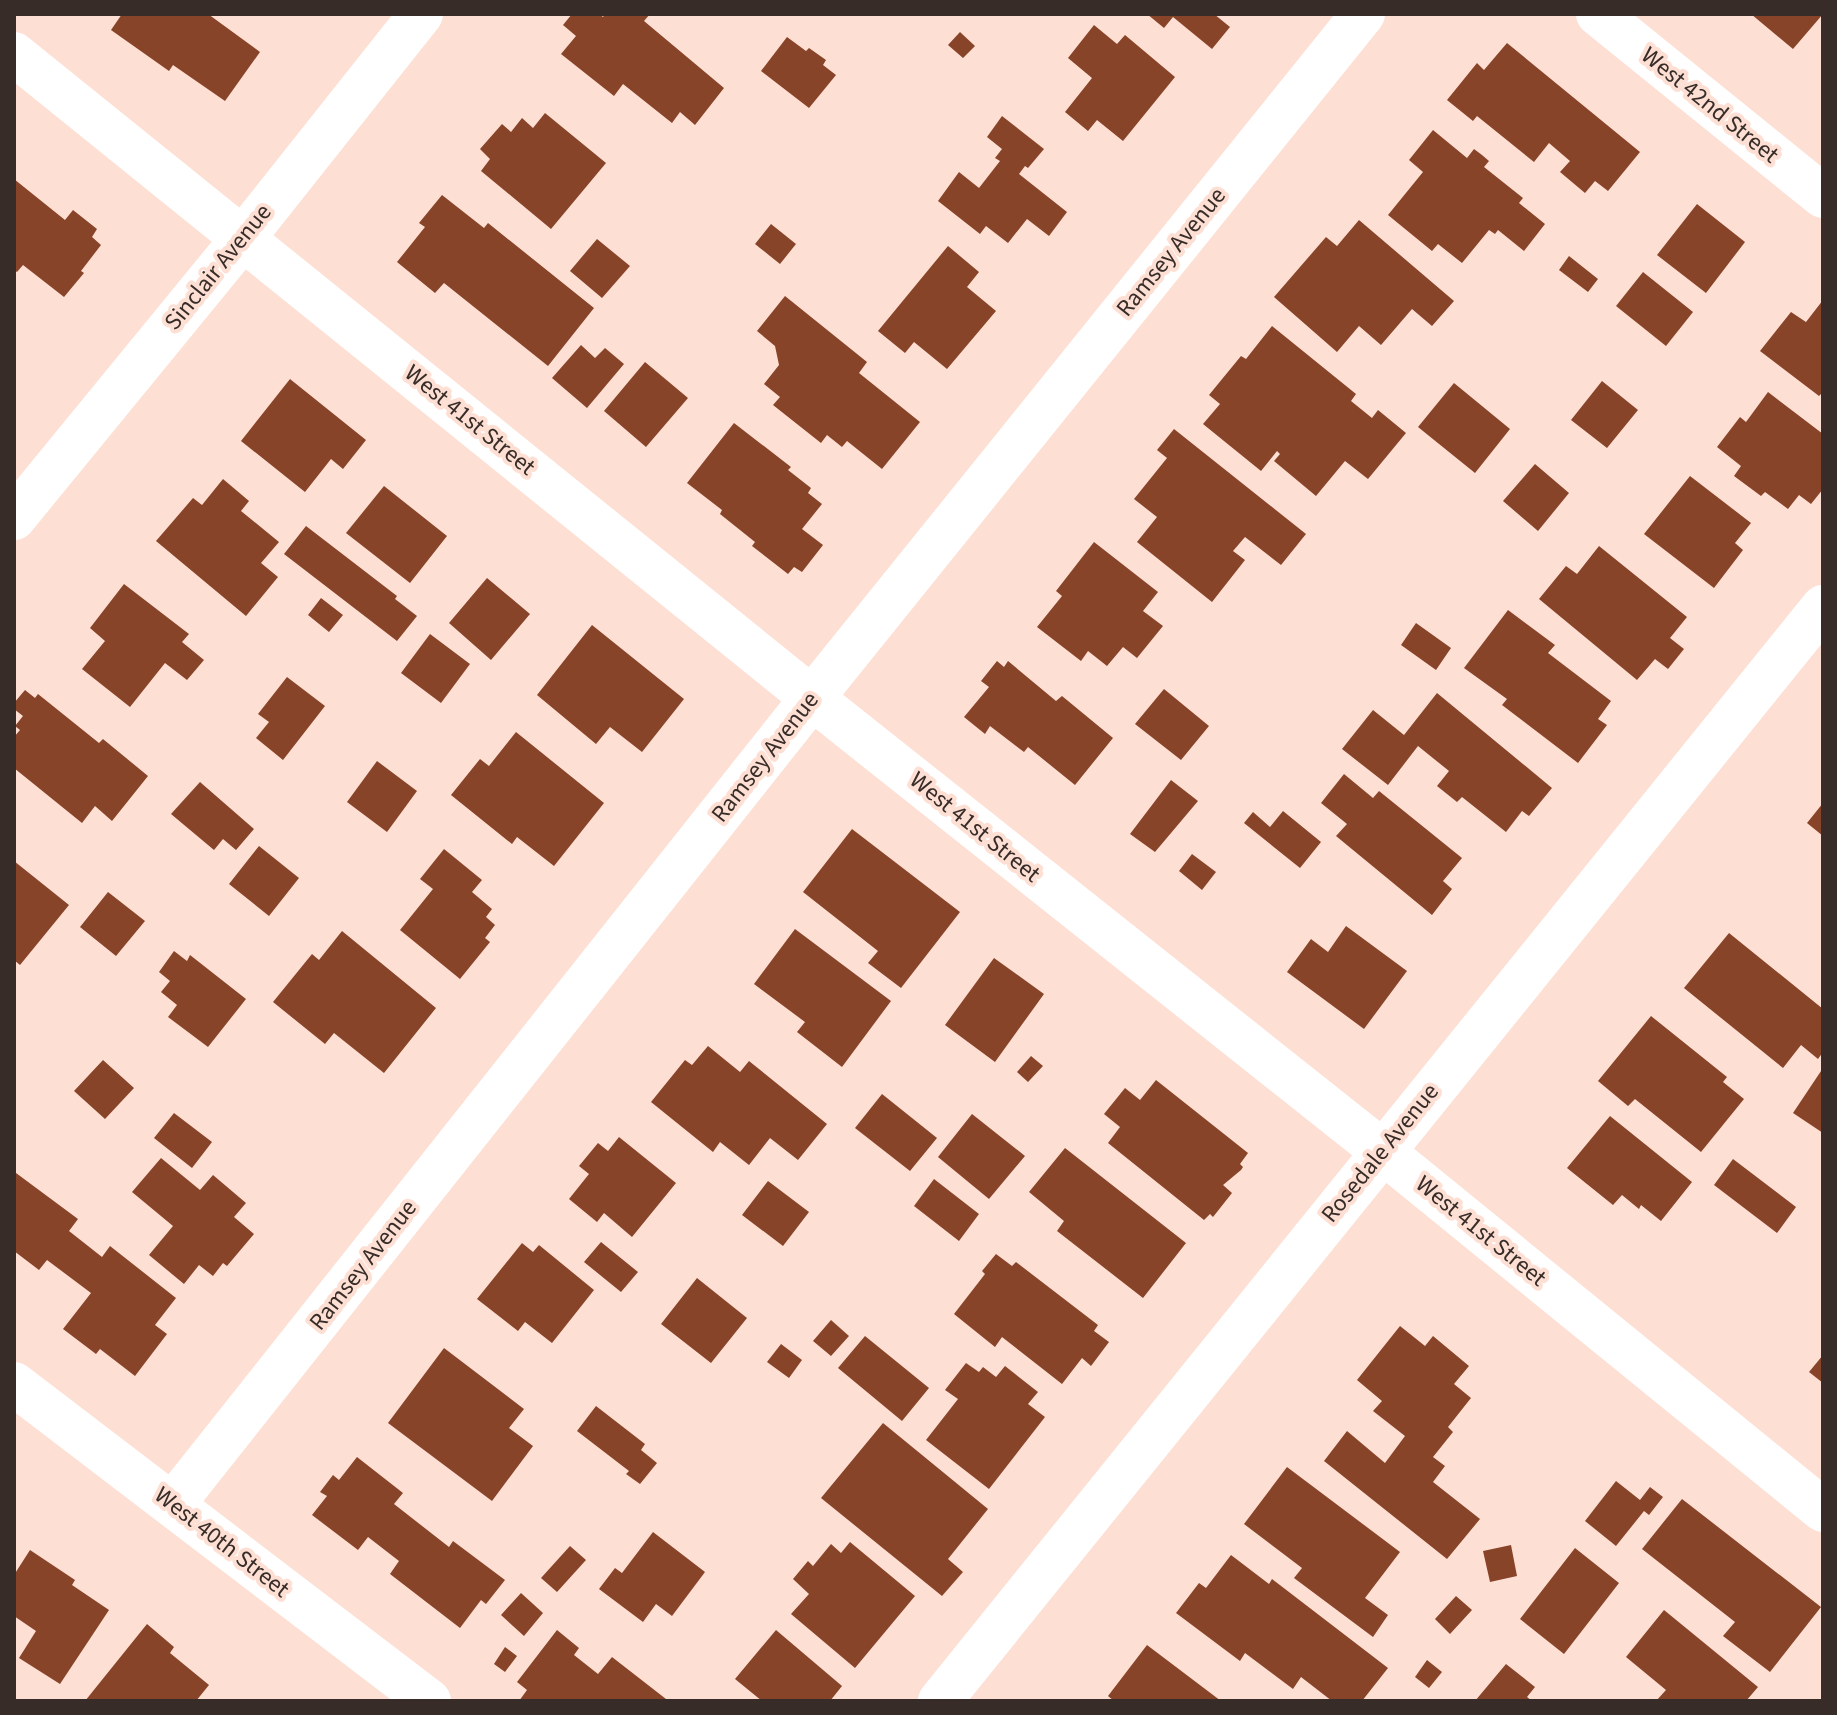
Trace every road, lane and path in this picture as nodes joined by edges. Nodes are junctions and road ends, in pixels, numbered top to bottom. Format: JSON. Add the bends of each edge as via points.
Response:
{"nodes":[{"id":1,"x":421,"y":14,"type":"edge"},
{"id":2,"x":1363,"y":14,"type":"edge"},
{"id":3,"x":1598,"y":14,"type":"edge"},
{"id":4,"x":14,"y":54,"type":"edge"},
{"id":5,"x":1823,"y":196,"type":"edge"},
{"id":6,"x":244,"y":237,"type":"junction"},
{"id":7,"x":14,"y":518,"type":"edge"},
{"id":8,"x":1823,"y":607,"type":"edge"},
{"id":9,"x":812,"y":698,"type":"junction"},
{"id":10,"x":1382,"y":1151,"type":"junction"},
{"id":11,"x":14,"y":1384,"type":"edge"},
{"id":12,"x":173,"y":1504,"type":"junction"},
{"id":13,"x":1823,"y":1510,"type":"edge"},
{"id":14,"x":429,"y":1701,"type":"edge"},
{"id":15,"x":940,"y":1701,"type":"edge"}],
"edges":[{"from":1,"to":6,"type":"street","name":"Sinclair Avenue"},
{"from":2,"to":9,"type":"street","name":"Ramsey Avenue"},
{"from":3,"to":5,"type":"street","name":"West 42nd Street"},
{"from":4,"to":6,"type":"street","name":"West 41st Street"},
{"from":6,"to":7,"type":"street","name":"Sinclair Avenue"},
{"from":6,"to":9,"type":"street","name":"West 41st Street"},
{"from":8,"to":10,"type":"street","name":"Rosedale Avenue"},
{"from":9,"to":10,"type":"street","name":"West 41st Street"},
{"from":9,"to":12,"type":"street","name":"Ramsey Avenue"},
{"from":10,"to":13,"type":"street","name":"West 41st Street"},
{"from":10,"to":15,"type":"street","name":"Rosedale Avenue"},
{"from":11,"to":12,"type":"street","name":"West 40th Street"},
{"from":12,"to":14,"type":"street","name":"West 40th Street"}]}
